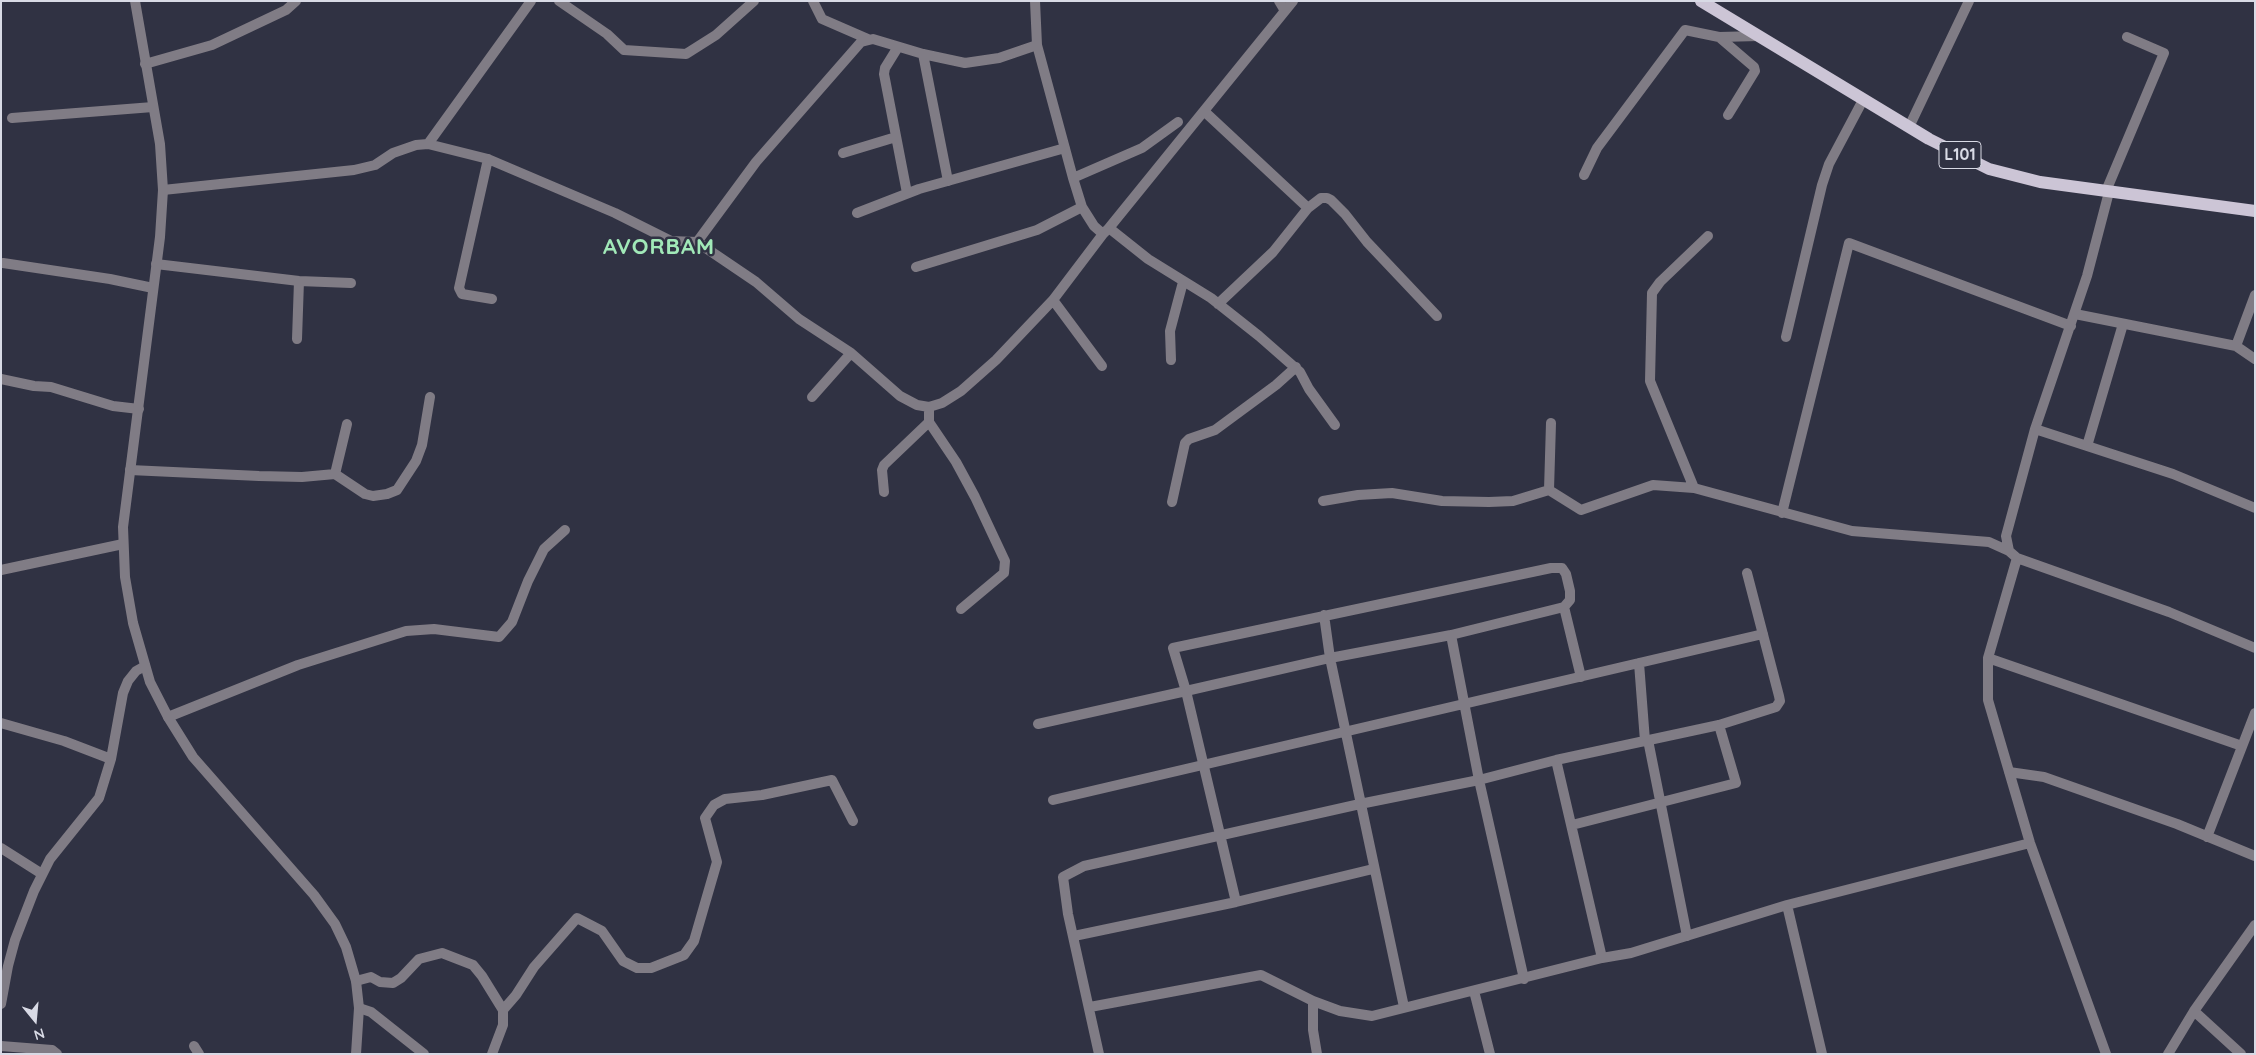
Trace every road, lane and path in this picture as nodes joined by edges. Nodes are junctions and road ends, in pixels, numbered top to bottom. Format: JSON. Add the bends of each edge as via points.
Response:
{"nodes":[{"id":1,"x":134,"y":1,"type":"edge"},
{"id":2,"x":296,"y":1,"type":"edge"},
{"id":3,"x":532,"y":1,"type":"edge"},
{"id":4,"x":559,"y":1,"type":"edge"},
{"id":5,"x":754,"y":1,"type":"edge"},
{"id":6,"x":813,"y":1,"type":"edge"},
{"id":7,"x":1035,"y":1,"type":"edge"},
{"id":8,"x":1279,"y":1,"type":"edge"},
{"id":9,"x":1293,"y":1,"type":"edge"},
{"id":10,"x":1701,"y":1,"type":"edge"},
{"id":11,"x":1969,"y":1,"type":"edge"},
{"id":12,"x":1285,"y":11,"type":"junction"},
{"id":13,"x":1760,"y":36,"type":"junction"},
{"id":14,"x":2127,"y":36,"type":"dead end"},
{"id":15,"x":1719,"y":37,"type":"junction"},
{"id":16,"x":868,"y":39,"type":"junction"},
{"id":17,"x":1037,"y":45,"type":"junction"},
{"id":18,"x":898,"y":47,"type":"junction"},
{"id":19,"x":923,"y":54,"type":"junction"},
{"id":20,"x":145,"y":64,"type":"junction"},
{"id":21,"x":1864,"y":100,"type":"junction"},
{"id":22,"x":153,"y":107,"type":"junction"},
{"id":23,"x":1205,"y":112,"type":"junction"},
{"id":24,"x":1728,"y":115,"type":"dead end"},
{"id":25,"x":12,"y":118,"type":"dead end"},
{"id":26,"x":1178,"y":122,"type":"dead end"},
{"id":27,"x":1909,"y":127,"type":"junction"},
{"id":28,"x":896,"y":137,"type":"junction"},
{"id":29,"x":428,"y":144,"type":"junction"},
{"id":30,"x":1064,"y":148,"type":"junction"},
{"id":31,"x":843,"y":153,"type":"dead end"},
{"id":32,"x":488,"y":159,"type":"junction"},
{"id":33,"x":1584,"y":175,"type":"dead end"},
{"id":34,"x":1073,"y":178,"type":"junction"},
{"id":35,"x":948,"y":182,"type":"junction"},
{"id":36,"x":163,"y":190,"type":"junction"},
{"id":37,"x":2107,"y":191,"type":"junction"},
{"id":38,"x":907,"y":193,"type":"junction"},
{"id":39,"x":1082,"y":207,"type":"junction"},
{"id":40,"x":1308,"y":208,"type":"junction"},
{"id":41,"x":2255,"y":212,"type":"edge"},
{"id":42,"x":857,"y":214,"type":"dead end"},
{"id":43,"x":1106,"y":231,"type":"junction"},
{"id":44,"x":1708,"y":236,"type":"dead end"},
{"id":45,"x":697,"y":242,"type":"junction"},
{"id":46,"x":3,"y":263,"type":"dead end"},
{"id":47,"x":156,"y":264,"type":"junction"},
{"id":48,"x":916,"y":267,"type":"dead end"},
{"id":49,"x":299,"y":281,"type":"junction"},
{"id":50,"x":351,"y":282,"type":"dead end"},
{"id":51,"x":1183,"y":282,"type":"junction"},
{"id":52,"x":153,"y":288,"type":"junction"},
{"id":53,"x":2255,"y":295,"type":"edge"},
{"id":54,"x":492,"y":299,"type":"dead end"},
{"id":55,"x":1053,"y":300,"type":"junction"},
{"id":56,"x":1218,"y":304,"type":"junction"},
{"id":57,"x":2075,"y":314,"type":"junction"},
{"id":58,"x":1437,"y":316,"type":"dead end"},
{"id":59,"x":2123,"y":324,"type":"junction"},
{"id":60,"x":2071,"y":326,"type":"junction"},
{"id":61,"x":1786,"y":337,"type":"dead end"},
{"id":62,"x":297,"y":339,"type":"dead end"},
{"id":63,"x":2236,"y":346,"type":"junction"},
{"id":64,"x":851,"y":353,"type":"junction"},
{"id":65,"x":2255,"y":358,"type":"edge"},
{"id":66,"x":1171,"y":360,"type":"dead end"},
{"id":67,"x":1102,"y":366,"type":"dead end"},
{"id":68,"x":1296,"y":368,"type":"junction"},
{"id":69,"x":1,"y":378,"type":"edge"},
{"id":70,"x":430,"y":397,"type":"dead end"},
{"id":71,"x":812,"y":397,"type":"dead end"},
{"id":72,"x":929,"y":407,"type":"junction"},
{"id":73,"x":139,"y":409,"type":"junction"},
{"id":74,"x":929,"y":422,"type":"junction"},
{"id":75,"x":1551,"y":423,"type":"dead end"},
{"id":76,"x":347,"y":424,"type":"dead end"},
{"id":77,"x":1335,"y":425,"type":"dead end"},
{"id":78,"x":2035,"y":429,"type":"junction"},
{"id":79,"x":2087,"y":446,"type":"junction"},
{"id":80,"x":130,"y":470,"type":"junction"},
{"id":81,"x":335,"y":474,"type":"junction"},
{"id":82,"x":1694,"y":488,"type":"junction"},
{"id":83,"x":1549,"y":490,"type":"junction"},
{"id":84,"x":884,"y":492,"type":"dead end"},
{"id":85,"x":1323,"y":501,"type":"dead end"},
{"id":86,"x":1172,"y":502,"type":"dead end"},
{"id":87,"x":2255,"y":508,"type":"edge"},
{"id":88,"x":1782,"y":513,"type":"junction"},
{"id":89,"x":565,"y":530,"type":"dead end"},
{"id":90,"x":2006,"y":536,"type":"junction"},
{"id":91,"x":1989,"y":542,"type":"junction"},
{"id":92,"x":123,"y":544,"type":"junction"},
{"id":93,"x":2013,"y":554,"type":"junction"},
{"id":94,"x":1,"y":570,"type":"edge"},
{"id":95,"x":1748,"y":573,"type":"dead end"},
{"id":96,"x":1564,"y":607,"type":"junction"},
{"id":97,"x":961,"y":609,"type":"dead end"},
{"id":98,"x":1324,"y":615,"type":"junction"},
{"id":99,"x":1763,"y":634,"type":"junction"},
{"id":100,"x":1451,"y":635,"type":"junction"},
{"id":101,"x":2255,"y":648,"type":"edge"},
{"id":102,"x":1330,"y":658,"type":"junction"},
{"id":103,"x":1988,"y":658,"type":"junction"},
{"id":104,"x":1639,"y":664,"type":"junction"},
{"id":105,"x":145,"y":666,"type":"junction"},
{"id":106,"x":1581,"y":677,"type":"junction"},
{"id":107,"x":1186,"y":691,"type":"junction"},
{"id":108,"x":1465,"y":704,"type":"junction"},
{"id":109,"x":2255,"y":713,"type":"edge"},
{"id":110,"x":168,"y":717,"type":"junction"},
{"id":111,"x":1,"y":723,"type":"edge"},
{"id":112,"x":1038,"y":724,"type":"dead end"},
{"id":113,"x":1719,"y":725,"type":"junction"},
{"id":114,"x":1345,"y":731,"type":"junction"},
{"id":115,"x":1646,"y":740,"type":"junction"},
{"id":116,"x":2242,"y":746,"type":"junction"},
{"id":117,"x":111,"y":759,"type":"junction"},
{"id":118,"x":1556,"y":760,"type":"junction"},
{"id":119,"x":1203,"y":766,"type":"junction"},
{"id":120,"x":2009,"y":772,"type":"junction"},
{"id":121,"x":1479,"y":780,"type":"junction"},
{"id":122,"x":1053,"y":800,"type":"dead end"},
{"id":123,"x":1661,"y":802,"type":"junction"},
{"id":124,"x":1360,"y":804,"type":"junction"},
{"id":125,"x":853,"y":821,"type":"dead end"},
{"id":126,"x":1572,"y":825,"type":"junction"},
{"id":127,"x":1219,"y":836,"type":"junction"},
{"id":128,"x":2207,"y":837,"type":"junction"},
{"id":129,"x":2030,"y":843,"type":"junction"},
{"id":130,"x":1,"y":848,"type":"edge"},
{"id":131,"x":2255,"y":856,"type":"edge"},
{"id":132,"x":1373,"y":869,"type":"junction"},
{"id":133,"x":42,"y":874,"type":"junction"},
{"id":134,"x":1236,"y":902,"type":"junction"},
{"id":135,"x":1787,"y":905,"type":"junction"},
{"id":136,"x":2254,"y":928,"type":"edge"},
{"id":137,"x":1074,"y":936,"type":"junction"},
{"id":138,"x":1687,"y":936,"type":"junction"},
{"id":139,"x":1602,"y":958,"type":"junction"},
{"id":140,"x":1524,"y":979,"type":"junction"},
{"id":141,"x":356,"y":982,"type":"junction"},
{"id":142,"x":1474,"y":991,"type":"junction"},
{"id":143,"x":1313,"y":1001,"type":"junction"},
{"id":144,"x":1,"y":1004,"type":"edge"},
{"id":145,"x":1404,"y":1007,"type":"junction"},
{"id":146,"x":359,"y":1008,"type":"junction"},
{"id":147,"x":1090,"y":1008,"type":"junction"},
{"id":148,"x":503,"y":1010,"type":"junction"},
{"id":149,"x":2194,"y":1011,"type":"junction"},
{"id":150,"x":1,"y":1046,"type":"edge"},
{"id":151,"x":57,"y":1054,"type":"edge"},
{"id":152,"x":356,"y":1054,"type":"edge"},
{"id":153,"x":424,"y":1054,"type":"edge"},
{"id":154,"x":492,"y":1054,"type":"edge"},
{"id":155,"x":1098,"y":1054,"type":"edge"},
{"id":156,"x":1317,"y":1054,"type":"edge"},
{"id":157,"x":1490,"y":1054,"type":"edge"},
{"id":158,"x":1822,"y":1054,"type":"edge"},
{"id":159,"x":2106,"y":1054,"type":"edge"},
{"id":160,"x":2168,"y":1054,"type":"edge"},
{"id":161,"x":2241,"y":1054,"type":"edge"}],
"edges":[{"from":1,"to":20,"type":"street"},
{"from":2,"to":20,"type":"street","via":[[286,10],[212,45]]},
{"from":3,"to":29,"type":"street"},
{"from":4,"to":5,"type":"street","via":[[607,34],[624,50],[686,54],[716,35]]},
{"from":6,"to":16,"type":"street","via":[[822,19]]},
{"from":7,"to":17,"type":"street"},
{"from":8,"to":12,"type":"street"},
{"from":9,"to":12,"type":"street"},
{"from":10,"to":13,"type":"main road","number":"L101"},
{"from":11,"to":27,"type":"street"},
{"from":12,"to":23,"type":"street"},
{"from":13,"to":15,"type":"street"},
{"from":13,"to":21,"type":"main road","number":"L101"},
{"from":14,"to":37,"type":"street","via":[[2164,53]]},
{"from":15,"to":24,"type":"street","via":[[1755,71]]},
{"from":15,"to":33,"type":"street","via":[[1685,30],[1597,148]]},
{"from":16,"to":18,"type":"street"},
{"from":16,"to":45,"type":"street","via":[[861,42],[756,162]]},
{"from":17,"to":19,"type":"street","via":[[980,62],[965,63]]},
{"from":17,"to":30,"type":"street"},
{"from":18,"to":19,"type":"street"},
{"from":18,"to":28,"type":"street","via":[[884,74]]},
{"from":19,"to":35,"type":"street"},
{"from":20,"to":22,"type":"street"},
{"from":21,"to":27,"type":"main road","number":"L101"},
{"from":21,"to":61,"type":"street","via":[[1829,164],[1822,185]]},
{"from":22,"to":25,"type":"street"},
{"from":22,"to":36,"type":"street","via":[[162,158]]},
{"from":23,"to":40,"type":"street"},
{"from":23,"to":43,"type":"street"},
{"from":26,"to":34,"type":"street","via":[[1142,148]]},
{"from":27,"to":37,"type":"main road","number":"L101","via":[[1989,169],[2040,182]]},
{"from":28,"to":31,"type":"street"},
{"from":28,"to":38,"type":"street"},
{"from":29,"to":32,"type":"street"},
{"from":29,"to":36,"type":"street","via":[[394,153],[375,166],[354,170]]},
{"from":30,"to":34,"type":"street"},
{"from":30,"to":35,"type":"street"},
{"from":32,"to":45,"type":"street","via":[[615,213],[671,241]]},
{"from":32,"to":54,"type":"street","via":[[459,288],[462,294]]},
{"from":34,"to":39,"type":"street"},
{"from":35,"to":38,"type":"street"},
{"from":36,"to":47,"type":"street"},
{"from":37,"to":41,"type":"main road","number":"L101"},
{"from":37,"to":57,"type":"street"},
{"from":38,"to":42,"type":"street"},
{"from":39,"to":43,"type":"street","via":[[1094,226]]},
{"from":39,"to":48,"type":"street","via":[[1028,233]]},
{"from":40,"to":56,"type":"street","via":[[1273,252]]},
{"from":40,"to":58,"type":"street","via":[[1321,198],[1331,200]]},
{"from":43,"to":51,"type":"street"},
{"from":43,"to":55,"type":"street"},
{"from":44,"to":82,"type":"street","via":[[1652,293],[1650,381]]},
{"from":45,"to":64,"type":"street","via":[[756,282],[799,319]]},
{"from":46,"to":52,"type":"street"},
{"from":47,"to":49,"type":"street"},
{"from":47,"to":52,"type":"street"},
{"from":49,"to":50,"type":"street"},
{"from":49,"to":62,"type":"street"},
{"from":51,"to":56,"type":"street"},
{"from":51,"to":66,"type":"street","via":[[1170,331]]},
{"from":52,"to":73,"type":"street"},
{"from":53,"to":63,"type":"street"},
{"from":55,"to":67,"type":"street"},
{"from":55,"to":72,"type":"street","via":[[978,378],[942,403]]},
{"from":56,"to":68,"type":"street"},
{"from":57,"to":59,"type":"street"},
{"from":57,"to":60,"type":"street"},
{"from":59,"to":63,"type":"street"},
{"from":59,"to":79,"type":"street"},
{"from":60,"to":78,"type":"street"},
{"from":60,"to":88,"type":"street","via":[[1849,243]]},
{"from":63,"to":65,"type":"street"},
{"from":64,"to":71,"type":"street"},
{"from":64,"to":72,"type":"street","via":[[900,396]]},
{"from":68,"to":77,"type":"street"},
{"from":68,"to":86,"type":"street","via":[[1215,430],[1189,439],[1183,451]]},
{"from":69,"to":73,"type":"street","via":[[51,387],[113,406]]},
{"from":70,"to":81,"type":"street","via":[[422,445],[408,476],[397,490],[373,496],[365,494]]},
{"from":72,"to":74,"type":"street"},
{"from":73,"to":80,"type":"street"},
{"from":74,"to":84,"type":"street","via":[[884,465]]},
{"from":74,"to":97,"type":"street","via":[[975,497],[1005,562],[1004,573]]},
{"from":75,"to":83,"type":"street"},
{"from":76,"to":81,"type":"street"},
{"from":78,"to":79,"type":"street"},
{"from":78,"to":90,"type":"street"},
{"from":79,"to":87,"type":"street","via":[[2173,474]]},
{"from":80,"to":81,"type":"street","via":[[302,477]]},
{"from":80,"to":92,"type":"street"},
{"from":82,"to":83,"type":"street","via":[[1653,486],[1581,510]]},
{"from":82,"to":88,"type":"street"},
{"from":83,"to":85,"type":"street","via":[[1513,501],[1442,501],[1392,494]]},
{"from":88,"to":91,"type":"street","via":[[1852,531]]},
{"from":89,"to":110,"type":"street","via":[[544,549],[512,622],[499,637],[434,629],[406,631],[298,665]]},
{"from":90,"to":91,"type":"street"},
{"from":90,"to":93,"type":"street"},
{"from":91,"to":93,"type":"street"},
{"from":92,"to":94,"type":"street"},
{"from":92,"to":105,"type":"street","via":[[128,600]]},
{"from":93,"to":101,"type":"street"},
{"from":93,"to":103,"type":"street"},
{"from":95,"to":99,"type":"street"},
{"from":96,"to":98,"type":"street","via":[[1570,600],[1566,574],[1562,568],[1551,568]]},
{"from":96,"to":100,"type":"street"},
{"from":96,"to":106,"type":"street"},
{"from":98,"to":102,"type":"street"},
{"from":98,"to":107,"type":"street","via":[[1173,648]]},
{"from":99,"to":104,"type":"street"},
{"from":99,"to":113,"type":"street","via":[[1780,701],[1776,707]]},
{"from":100,"to":102,"type":"street"},
{"from":100,"to":108,"type":"street"},
{"from":102,"to":107,"type":"street"},
{"from":102,"to":114,"type":"street"},
{"from":103,"to":116,"type":"street"},
{"from":103,"to":120,"type":"street","via":[[1988,700]]},
{"from":104,"to":106,"type":"street"},
{"from":104,"to":115,"type":"street"},
{"from":105,"to":110,"type":"street"},
{"from":105,"to":117,"type":"street","via":[[136,671],[123,693]]},
{"from":106,"to":108,"type":"street"},
{"from":107,"to":112,"type":"street"},
{"from":107,"to":119,"type":"street"},
{"from":108,"to":114,"type":"street"},
{"from":108,"to":121,"type":"street"},
{"from":109,"to":116,"type":"street"},
{"from":110,"to":141,"type":"street","via":[[204,769],[325,909],[346,946]]},
{"from":111,"to":117,"type":"street"},
{"from":113,"to":115,"type":"street"},
{"from":113,"to":123,"type":"street","via":[[1736,783]]},
{"from":114,"to":119,"type":"street"},
{"from":114,"to":124,"type":"street"},
{"from":115,"to":118,"type":"street"},
{"from":115,"to":123,"type":"street"},
{"from":116,"to":128,"type":"street"},
{"from":117,"to":133,"type":"street","via":[[99,798],[50,859]]},
{"from":118,"to":121,"type":"street"},
{"from":118,"to":126,"type":"street"},
{"from":119,"to":122,"type":"street"},
{"from":119,"to":127,"type":"street"},
{"from":120,"to":128,"type":"street","via":[[2044,778]]},
{"from":120,"to":129,"type":"street"},
{"from":121,"to":124,"type":"street"},
{"from":121,"to":140,"type":"street"},
{"from":123,"to":126,"type":"street"},
{"from":123,"to":138,"type":"street"},
{"from":124,"to":127,"type":"street"},
{"from":124,"to":132,"type":"street"},
{"from":125,"to":148,"type":"street","via":[[832,780],[762,795],[725,798],[714,805],[704,818],[717,862],[694,941],[684,955],[651,968],[637,968],[623,961],[602,931],[577,918],[534,967]]},
{"from":126,"to":139,"type":"street"},
{"from":127,"to":134,"type":"street"},
{"from":127,"to":137,"type":"street","via":[[1084,866],[1063,877]]},
{"from":128,"to":131,"type":"street"},
{"from":129,"to":135,"type":"street"},
{"from":129,"to":159,"type":"street"},
{"from":130,"to":133,"type":"street"},
{"from":132,"to":134,"type":"street"},
{"from":132,"to":145,"type":"street"},
{"from":133,"to":144,"type":"street","via":[[15,940]]},
{"from":134,"to":137,"type":"street"},
{"from":135,"to":138,"type":"street"},
{"from":135,"to":158,"type":"street"},
{"from":136,"to":149,"type":"street"},
{"from":137,"to":147,"type":"street"},
{"from":138,"to":139,"type":"street"},
{"from":139,"to":140,"type":"street"},
{"from":140,"to":142,"type":"street"},
{"from":141,"to":146,"type":"street"},
{"from":141,"to":148,"type":"street","via":[[371,977],[393,983],[419,959],[442,953],[473,965]]},
{"from":142,"to":145,"type":"street"},
{"from":142,"to":157,"type":"street"},
{"from":143,"to":145,"type":"street","via":[[1340,1012],[1372,1016]]},
{"from":143,"to":147,"type":"street","via":[[1262,975]]},
{"from":143,"to":156,"type":"street"},
{"from":146,"to":152,"type":"street"},
{"from":146,"to":153,"type":"street","via":[[371,1012]]},
{"from":147,"to":155,"type":"street"},
{"from":148,"to":154,"type":"street","via":[[503,1025]]},
{"from":149,"to":160,"type":"street"},
{"from":149,"to":161,"type":"street"},
{"from":150,"to":151,"type":"street","via":[[52,1050]]}]}
